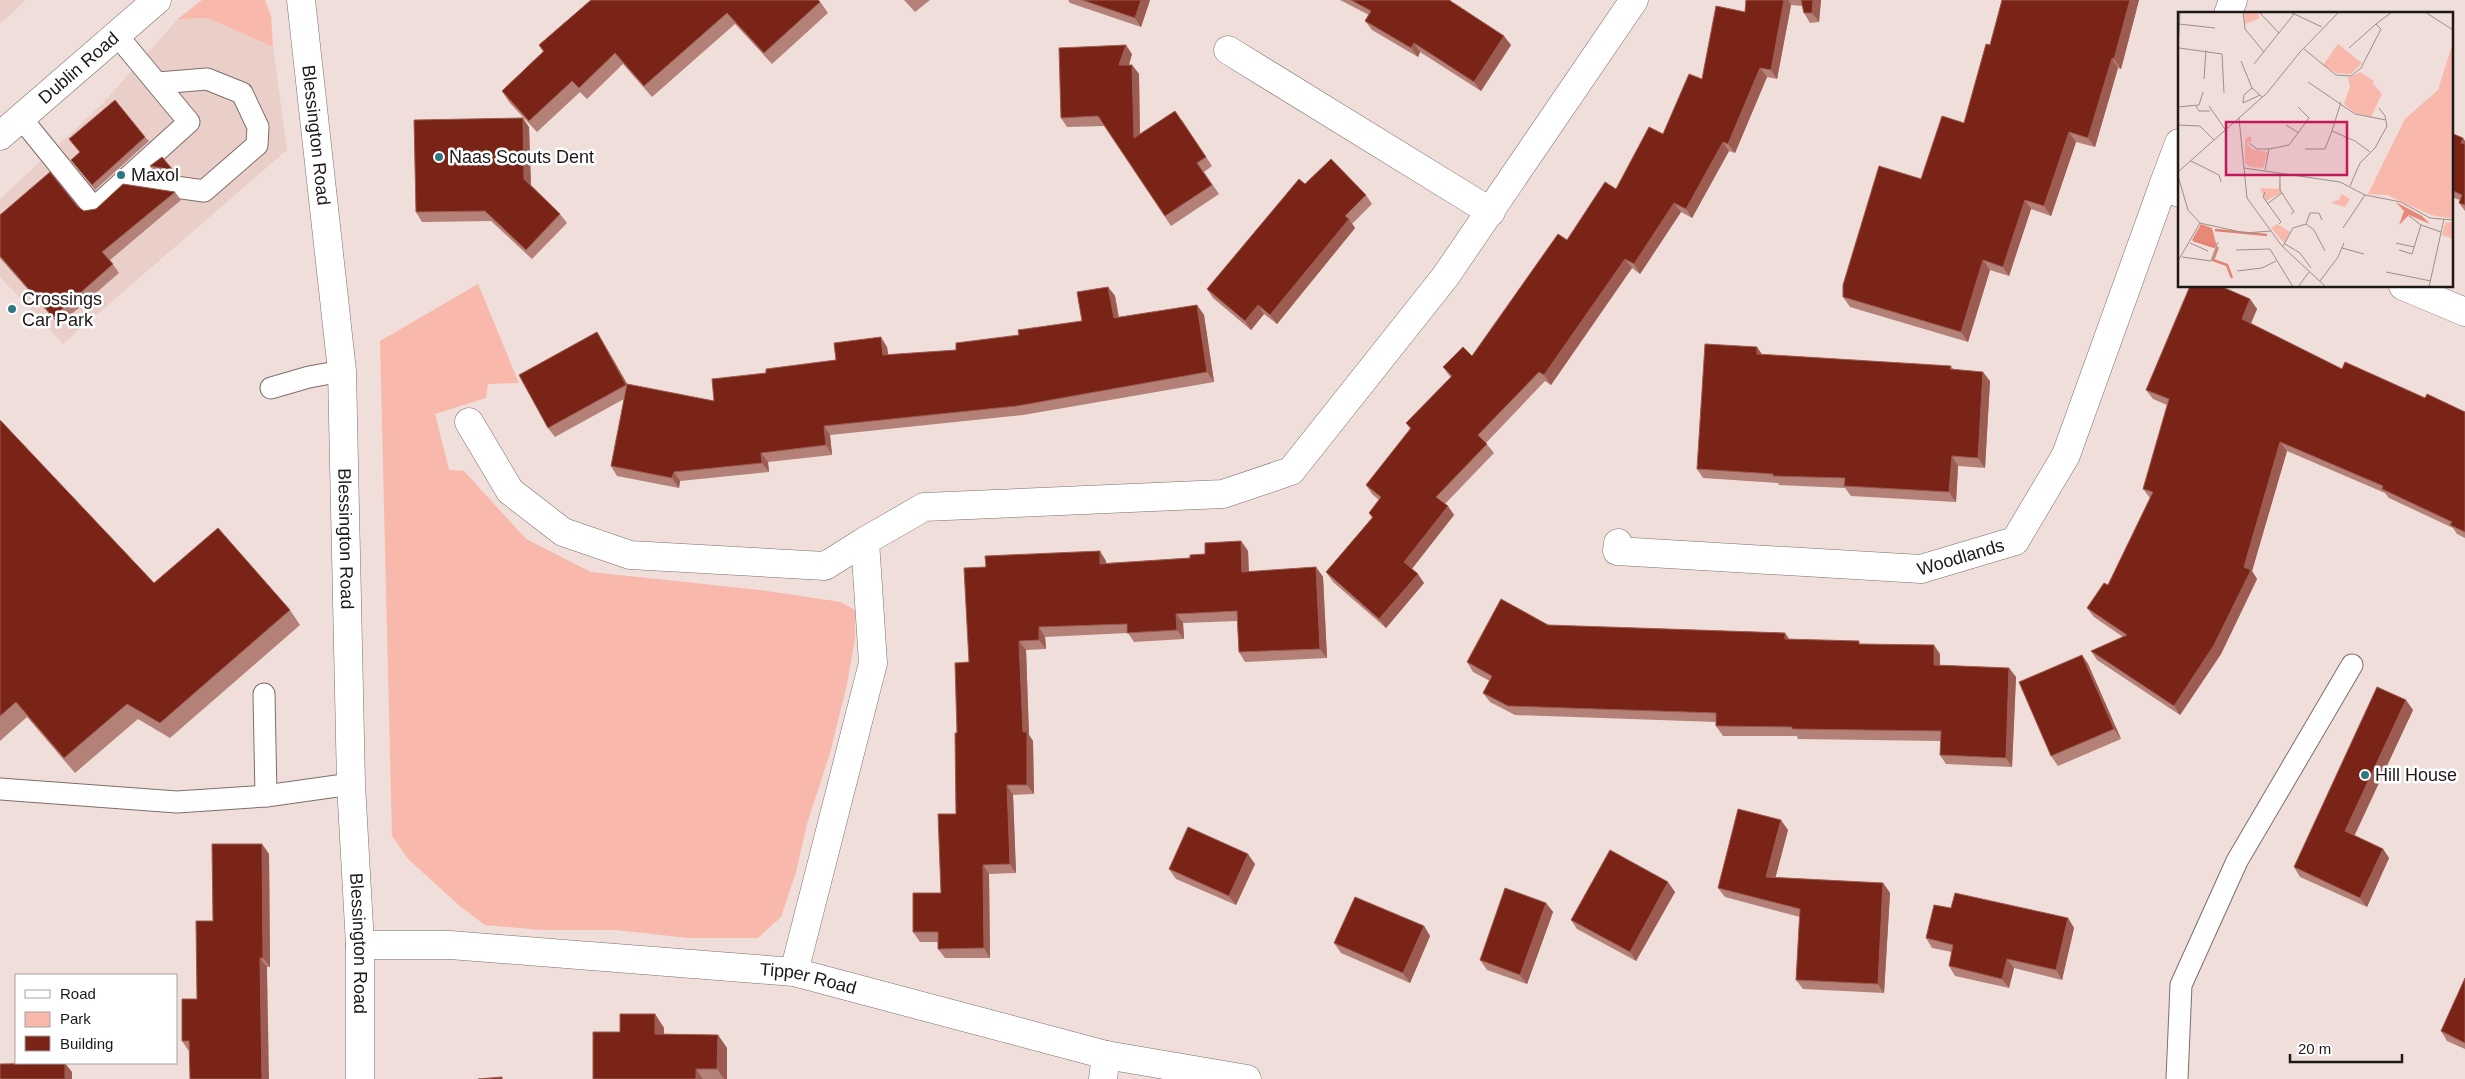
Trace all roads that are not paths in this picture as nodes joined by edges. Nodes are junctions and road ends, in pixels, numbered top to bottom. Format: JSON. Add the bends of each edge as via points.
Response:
{"nodes":[{"id":1,"x":157,"y":0,"type":"edge"},
{"id":2,"x":301,"y":0,"type":"edge"},
{"id":3,"x":1634,"y":0,"type":"edge"},
{"id":4,"x":2233,"y":0,"type":"edge"},
{"id":5,"x":2229,"y":12,"type":"edge"},
{"id":6,"x":116,"y":34,"type":"junction"},
{"id":7,"x":1228,"y":50,"type":"dead end"},
{"id":8,"x":158,"y":84,"type":"junction"},
{"id":9,"x":21,"y":118,"type":"junction"},
{"id":10,"x":0,"y":136,"type":"edge"},
{"id":11,"x":2178,"y":149,"type":"edge"},
{"id":12,"x":125,"y":180,"type":"junction"},
{"id":13,"x":2171,"y":189,"type":"edge"},
{"id":14,"x":1491,"y":212,"type":"junction"},
{"id":15,"x":2408,"y":288,"type":"edge"},
{"id":16,"x":2465,"y":312,"type":"edge"},
{"id":17,"x":342,"y":371,"type":"junction"},
{"id":18,"x":271,"y":388,"type":"dead end"},
{"id":19,"x":469,"y":422,"type":"dead end"},
{"id":20,"x":865,"y":541,"type":"junction"},
{"id":21,"x":1618,"y":543,"type":"dead end"},
{"id":22,"x":2352,"y":665,"type":"dead end"},
{"id":23,"x":264,"y":694,"type":"dead end"},
{"id":24,"x":351,"y":784,"type":"junction"},
{"id":25,"x":0,"y":789,"type":"edge"},
{"id":26,"x":266,"y":796,"type":"junction"},
{"id":27,"x":360,"y":945,"type":"junction"},
{"id":28,"x":794,"y":972,"type":"junction"},
{"id":29,"x":1104,"y":1067,"type":"edge"},
{"id":30,"x":360,"y":1079,"type":"edge"},
{"id":31,"x":1248,"y":1079,"type":"edge"},
{"id":32,"x":2177,"y":1079,"type":"edge"}],
"edges":[{"from":1,"to":6,"type":"street","name":"Dublin Road"},
{"from":2,"to":17,"type":"street","name":"Blessington Road"},
{"from":3,"to":14,"type":"street"},
{"from":4,"to":5,"type":"street"},
{"from":6,"to":8,"type":"lane"},
{"from":6,"to":9,"type":"street","name":"Dublin Road"},
{"from":7,"to":14,"type":"street"},
{"from":8,"to":12,"type":"lane","via":[[189,122]]},
{"from":8,"to":12,"type":"lane","via":[[207,79],[242,93],[258,126],[257,145],[204,191]]},
{"from":9,"to":10,"type":"street","name":"Dublin Road"},
{"from":9,"to":12,"type":"lane","via":[[94,208]]},
{"from":11,"to":13,"type":"street","name":"Woodlands"},
{"from":13,"to":21,"type":"street","name":"Woodlands","via":[[2066,455],[2015,541],[1921,569],[1617,551]]},
{"from":14,"to":20,"type":"street","via":[[1446,277],[1291,471],[1223,494],[924,507]]},
{"from":15,"to":16,"type":"street"},
{"from":17,"to":18,"type":"lane"},
{"from":17,"to":24,"type":"street","name":"Blessington Road"},
{"from":19,"to":20,"type":"street","via":[[510,491],[563,532],[630,555],[824,566]]},
{"from":20,"to":28,"type":"street","via":[[873,663]]},
{"from":22,"to":32,"type":"lane","via":[[2237,861],[2181,985]]},
{"from":23,"to":26,"type":"lane"},
{"from":24,"to":26,"type":"lane"},
{"from":24,"to":27,"type":"street","name":"Blessington Road"},
{"from":25,"to":26,"type":"lane","via":[[178,802]]},
{"from":27,"to":28,"type":"street","name":"Tipper Road","via":[[450,945]]},
{"from":27,"to":30,"type":"street","name":"Blessington Road"},
{"from":28,"to":29,"type":"street","name":"Tipper Road"},
{"from":29,"to":31,"type":"street","name":"Tipper Road"}]}
